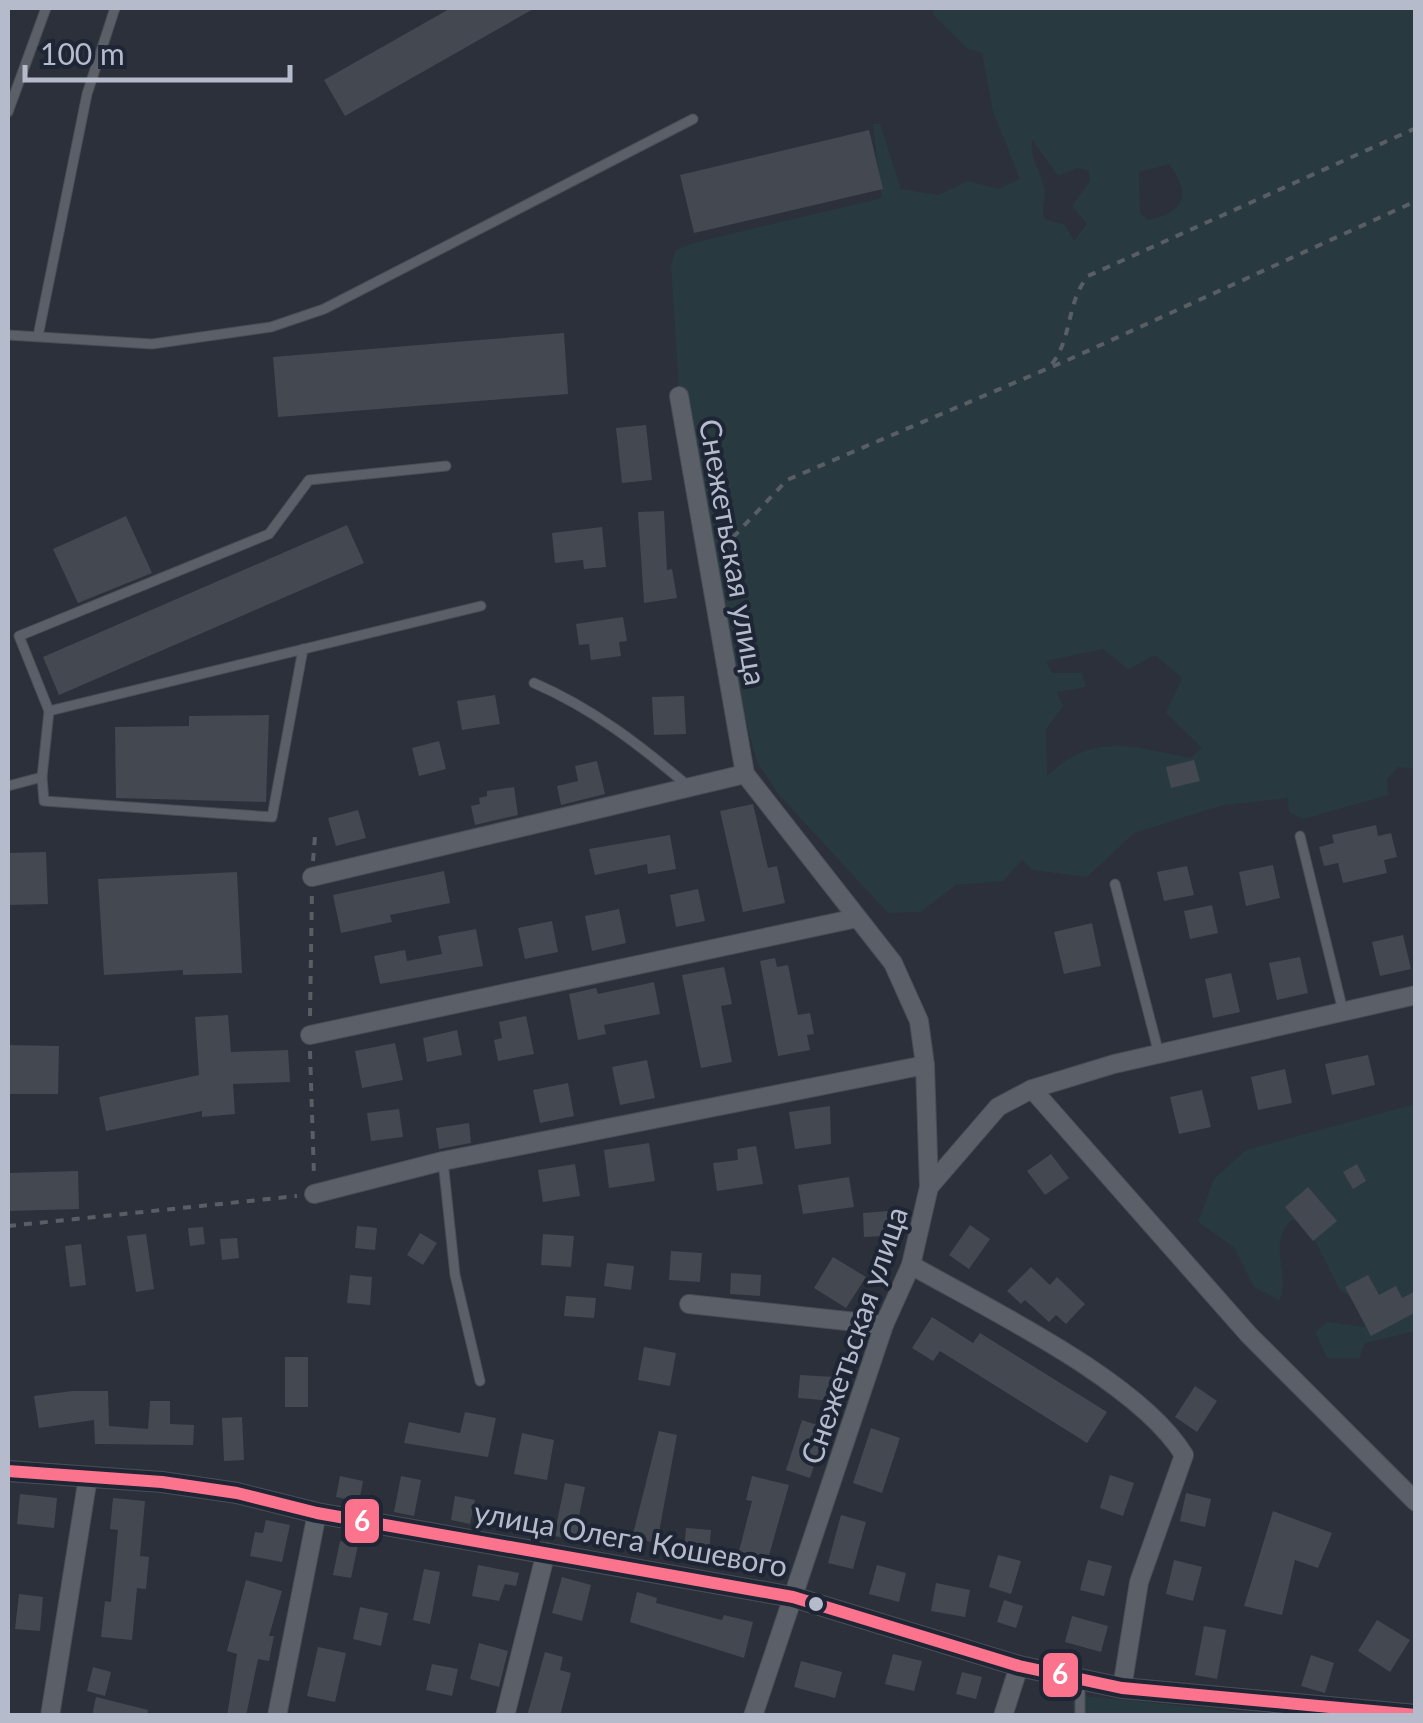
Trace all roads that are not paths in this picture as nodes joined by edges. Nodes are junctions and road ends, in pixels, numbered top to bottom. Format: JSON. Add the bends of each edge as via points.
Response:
{"nodes":[{"id":1,"x":46,"y":8,"type":"edge"},
{"id":2,"x":115,"y":8,"type":"edge"},
{"id":3,"x":8,"y":112,"type":"edge"},
{"id":4,"x":693,"y":118,"type":"dead end"},
{"id":5,"x":8,"y":335,"type":"edge"},
{"id":6,"x":38,"y":336,"type":"junction"},
{"id":7,"x":679,"y":396,"type":"dead end"},
{"id":8,"x":446,"y":466,"type":"dead end"},
{"id":9,"x":481,"y":606,"type":"dead end"},
{"id":10,"x":302,"y":650,"type":"junction"},
{"id":11,"x":534,"y":683,"type":"dead end"},
{"id":12,"x":49,"y":711,"type":"junction"},
{"id":13,"x":745,"y":774,"type":"junction"},
{"id":14,"x":42,"y":777,"type":"junction"},
{"id":15,"x":8,"y":786,"type":"edge"},
{"id":16,"x":690,"y":788,"type":"junction"},
{"id":17,"x":1300,"y":836,"type":"dead end"},
{"id":18,"x":312,"y":876,"type":"dead end"},
{"id":19,"x":1115,"y":884,"type":"dead end"},
{"id":20,"x":857,"y":918,"type":"junction"},
{"id":21,"x":1416,"y":995,"type":"edge"},
{"id":22,"x":1343,"y":1011,"type":"junction"},
{"id":23,"x":310,"y":1034,"type":"dead end"},
{"id":24,"x":1158,"y":1054,"type":"junction"},
{"id":25,"x":926,"y":1066,"type":"junction"},
{"id":26,"x":1032,"y":1089,"type":"junction"},
{"id":27,"x":443,"y":1161,"type":"junction"},
{"id":28,"x":929,"y":1187,"type":"junction"},
{"id":29,"x":314,"y":1194,"type":"road end"},
{"id":30,"x":911,"y":1266,"type":"junction"},
{"id":31,"x":689,"y":1304,"type":"dead end"},
{"id":32,"x":884,"y":1325,"type":"junction"},
{"id":33,"x":480,"y":1381,"type":"dead end"},
{"id":34,"x":8,"y":1471,"type":"edge"},
{"id":35,"x":88,"y":1477,"type":"junction"},
{"id":36,"x":1416,"y":1502,"type":"edge"},
{"id":37,"x":317,"y":1513,"type":"junction"},
{"id":38,"x":546,"y":1552,"type":"junction"},
{"id":39,"x":794,"y":1597,"type":"junction"},
{"id":40,"x":1018,"y":1666,"type":"junction"},
{"id":41,"x":1080,"y":1678,"type":"junction"},
{"id":42,"x":1122,"y":1688,"type":"junction"},
{"id":43,"x":1416,"y":1715,"type":"edge"},
{"id":44,"x":50,"y":1716,"type":"edge"},
{"id":45,"x":276,"y":1716,"type":"edge"},
{"id":46,"x":505,"y":1716,"type":"edge"},
{"id":47,"x":753,"y":1716,"type":"edge"},
{"id":48,"x":1003,"y":1716,"type":"edge"},
{"id":49,"x":1080,"y":1716,"type":"edge"}],
"edges":[{"from":1,"to":3,"type":"lane"},
{"from":2,"to":6,"type":"lane","via":[[87,94]]},
{"from":4,"to":6,"type":"lane","via":[[324,310],[271,327],[152,344]]},
{"from":5,"to":6,"type":"lane"},
{"from":7,"to":13,"type":"street","name":"Снежетьская улица"},
{"from":8,"to":12,"type":"lane","via":[[308,480],[269,534],[19,636]]},
{"from":9,"to":10,"type":"lane"},
{"from":10,"to":12,"type":"lane"},
{"from":10,"to":14,"type":"lane","via":[[272,817],[44,801]]},
{"from":11,"to":16,"type":"lane","via":[[576,701]]},
{"from":12,"to":14,"type":"lane"},
{"from":13,"to":16,"type":"street"},
{"from":13,"to":20,"type":"street","name":"Снежетьская улица"},
{"from":14,"to":15,"type":"lane"},
{"from":16,"to":18,"type":"street"},
{"from":17,"to":22,"type":"lane"},
{"from":19,"to":24,"type":"lane"},
{"from":20,"to":23,"type":"street"},
{"from":20,"to":25,"type":"street","name":"Снежетьская улица","via":[[893,963],[919,1021]]},
{"from":21,"to":22,"type":"street"},
{"from":22,"to":24,"type":"street"},
{"from":24,"to":26,"type":"street"},
{"from":25,"to":27,"type":"street"},
{"from":25,"to":28,"type":"street","name":"Снежетьская улица"},
{"from":26,"to":28,"type":"street","via":[[998,1107]]},
{"from":26,"to":36,"type":"street","via":[[1249,1336]]},
{"from":27,"to":29,"type":"street"},
{"from":27,"to":33,"type":"lane","via":[[455,1274]]},
{"from":28,"to":30,"type":"street","name":"Снежетьская улица"},
{"from":30,"to":32,"type":"street","name":"Снежетьская улица"},
{"from":30,"to":42,"type":"street","via":[[1065,1352],[1168,1430],[1184,1455],[1139,1582]]},
{"from":31,"to":32,"type":"street"},
{"from":32,"to":39,"type":"street","name":"Снежетьская улица"},
{"from":34,"to":35,"type":"street","name":"улица Олега Кошевого"},
{"from":35,"to":37,"type":"street","name":"улица Олега Кошевого","via":[[219,1490]]},
{"from":35,"to":44,"type":"street"},
{"from":37,"to":38,"type":"street","name":"улица Олега Кошевого"},
{"from":37,"to":45,"type":"street"},
{"from":38,"to":39,"type":"street","name":"улица Олега Кошевого"},
{"from":38,"to":46,"type":"street"},
{"from":39,"to":40,"type":"street","name":"улица Олега Кошевого"},
{"from":39,"to":47,"type":"street","name":"Снежетьская улица"},
{"from":40,"to":41,"type":"street","name":"улица Олега Кошевого"},
{"from":40,"to":48,"type":"street"},
{"from":41,"to":42,"type":"street","name":"улица Олега Кошевого"},
{"from":41,"to":49,"type":"lane"},
{"from":42,"to":43,"type":"street","name":"улица Олега Кошевого"}]}
